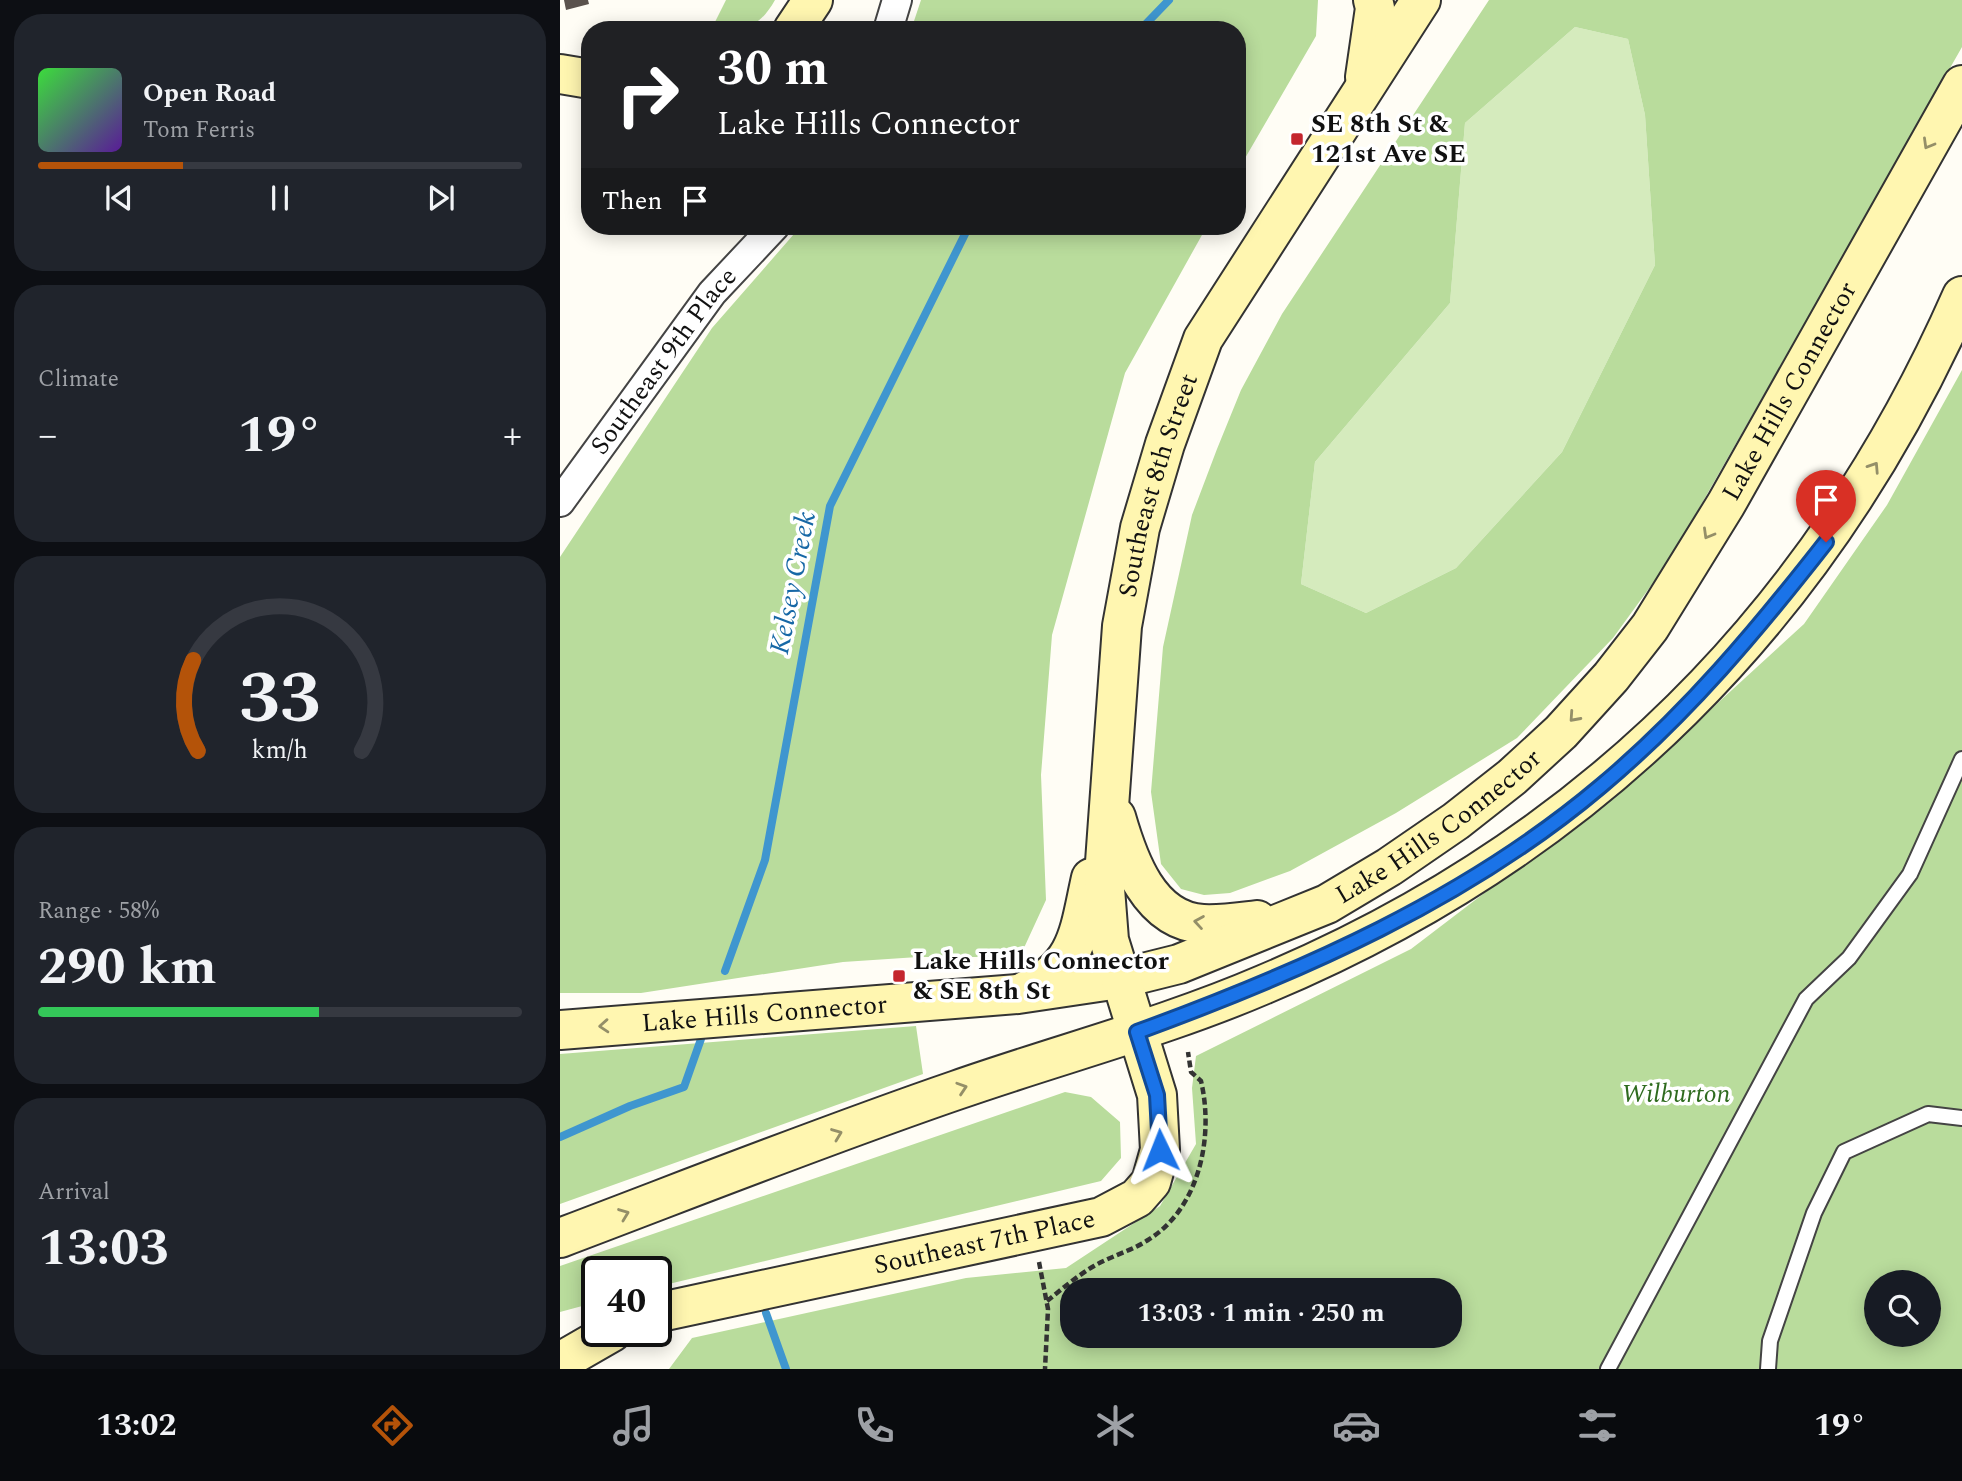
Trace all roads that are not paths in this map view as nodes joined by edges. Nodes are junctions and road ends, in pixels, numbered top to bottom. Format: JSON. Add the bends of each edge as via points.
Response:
{"nodes":[{"id":1,"x":813,"y":0,"type":"edge"},
{"id":2,"x":897,"y":0,"type":"edge"},
{"id":3,"x":1373,"y":0,"type":"edge"},
{"id":4,"x":1422,"y":0,"type":"edge"},
{"id":5,"x":799,"y":21,"type":"edge"},
{"id":6,"x":891,"y":21,"type":"edge"},
{"id":7,"x":560,"y":74,"type":"edge"},
{"id":8,"x":581,"y":78,"type":"edge"},
{"id":9,"x":1962,"y":85,"type":"edge"},
{"id":10,"x":1363,"y":89,"type":"junction"},
{"id":11,"x":767,"y":235,"type":"edge"},
{"id":12,"x":1962,"y":296,"type":"edge"},
{"id":13,"x":560,"y":502,"type":"edge"},
{"id":14,"x":1962,"y":759,"type":"edge"},
{"id":15,"x":1110,"y":794,"type":"junction"},
{"id":16,"x":1291,"y":918,"type":"junction"},
{"id":17,"x":1119,"y":979,"type":"junction"},
{"id":18,"x":1018,"y":994,"type":"junction"},
{"id":19,"x":560,"y":1030,"type":"edge"},
{"id":20,"x":1137,"y":1032,"type":"junction"},
{"id":21,"x":1962,"y":1118,"type":"edge"},
{"id":22,"x":560,"y":1238,"type":"edge"},
{"id":23,"x":672,"y":1310,"type":"edge"},
{"id":24,"x":586,"y":1347,"type":"edge"},
{"id":25,"x":560,"y":1362,"type":"edge"},
{"id":26,"x":1608,"y":1369,"type":"edge"},
{"id":27,"x":1768,"y":1369,"type":"edge"}],
"edges":[{"from":1,"to":5,"type":"main road"},
{"from":2,"to":6,"type":"street"},
{"from":3,"to":10,"type":"main road"},
{"from":4,"to":10,"type":"main road","name":"Southeast 8th Street"},
{"from":7,"to":8,"type":"main road"},
{"from":9,"to":16,"type":"main road","name":"Lake Hills Connector","one_way":true,"via":[[1689,568],[1611,677],[1561,732],[1456,821],[1327,904]]},
{"from":10,"to":15,"type":"main road","name":"Southeast 8th Street","via":[[1203,339],[1165,444],[1140,528],[1122,626]]},
{"from":11,"to":13,"type":"street","name":"Southeast 9th Place","via":[[712,293]]},
{"from":20,"to":12,"type":"main road","name":"Lake Hills Connector","one_way":true,"via":[[1265,985],[1384,927],[1498,860],[1601,786],[1718,674],[1826,542],[1885,451]]},
{"from":14,"to":26,"type":"lane","via":[[1910,874],[1849,958],[1806,999]]},
{"from":16,"to":15,"type":"main road","one_way":true,"via":[[1200,924],[1159,904],[1128,861]]},
{"from":15,"to":17,"type":"main road","name":"Southeast 8th Street","via":[[1104,888],[1109,940]]},
{"from":15,"to":18,"type":"main road","via":[[1073,950],[1055,974]]},
{"from":16,"to":17,"type":"main road","name":"Lake Hills Connector","via":[[1180,964]]},
{"from":17,"to":18,"type":"main road","name":"Lake Hills Connector"},
{"from":17,"to":20,"type":"main road","name":"Southeast 8th Street"},
{"from":18,"to":19,"type":"main road","name":"Lake Hills Connector","one_way":true},
{"from":22,"to":20,"type":"main road","name":"Lake Hills Connector","one_way":true,"via":[[959,1089]]},
{"from":20,"to":23,"type":"main road","name":"Southeast 7th Place","via":[[1157,1095],[1160,1150],[1151,1182],[1120,1209],[1033,1233]]},
{"from":21,"to":27,"type":"lane","via":[[1928,1114],[1844,1152],[1814,1213],[1770,1341]]},
{"from":24,"to":25,"type":"main road"}]}
